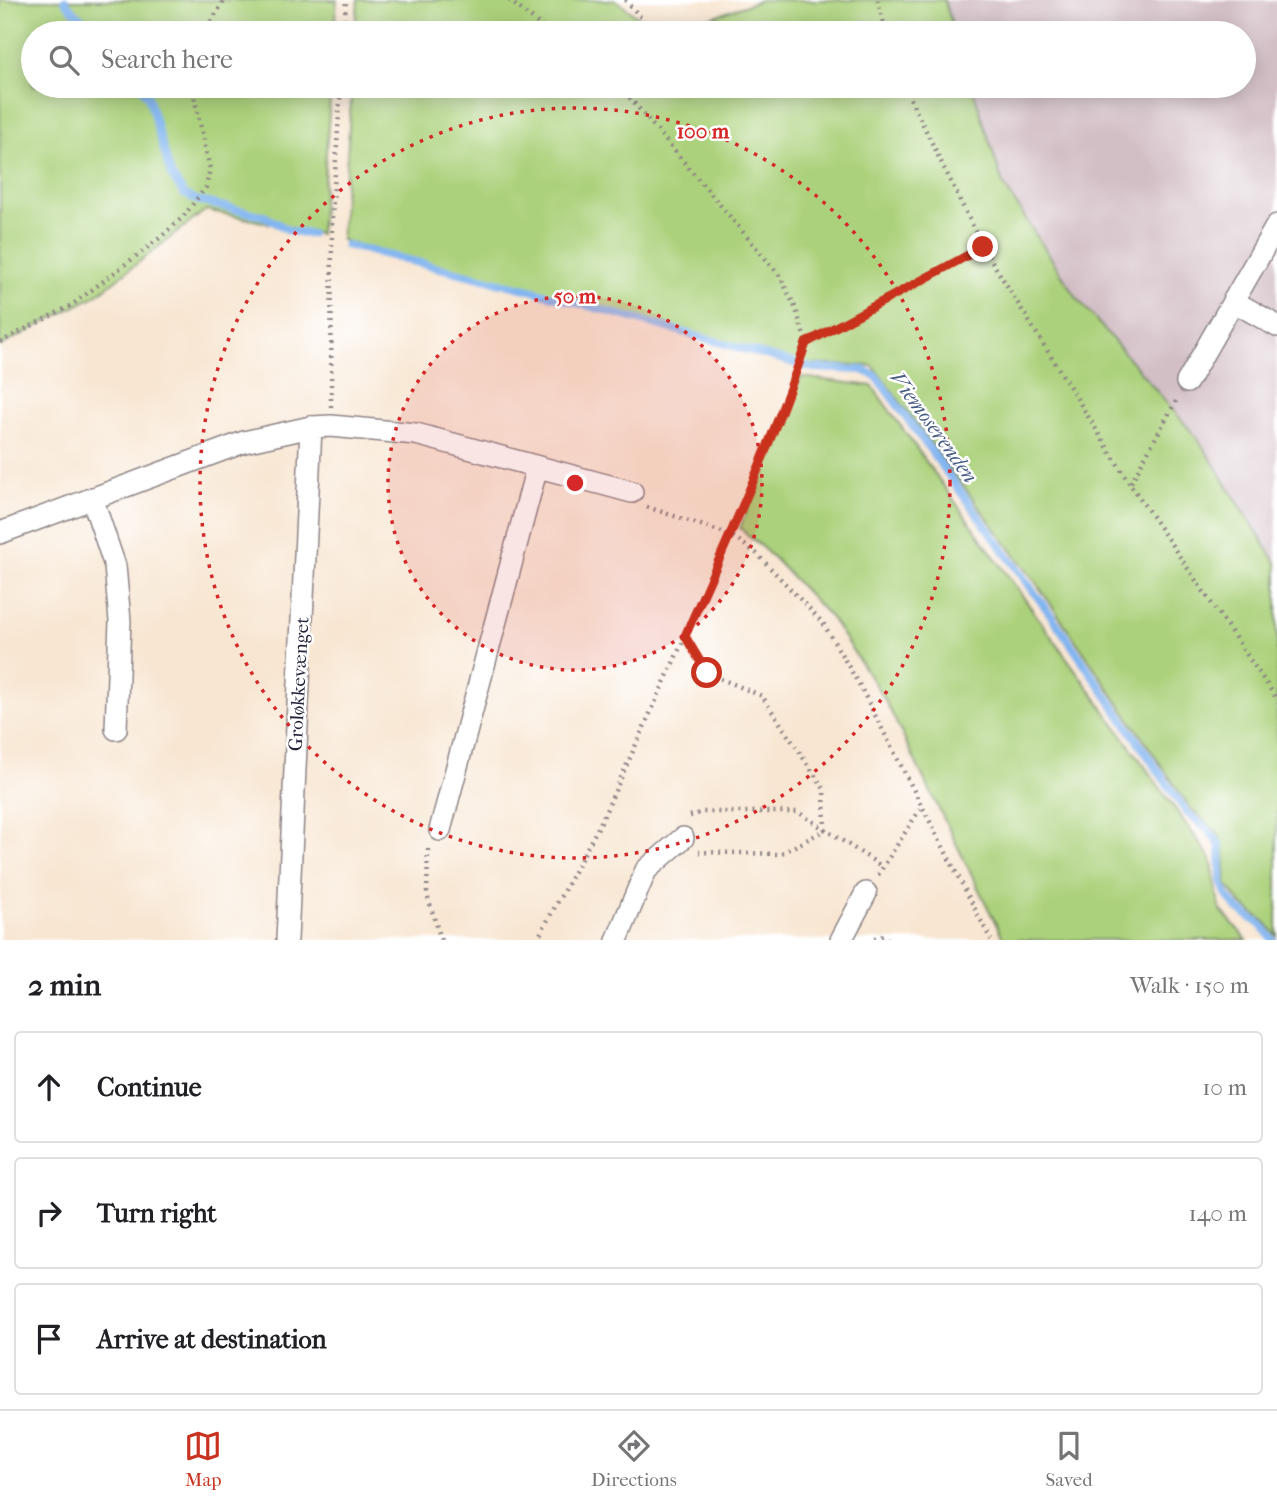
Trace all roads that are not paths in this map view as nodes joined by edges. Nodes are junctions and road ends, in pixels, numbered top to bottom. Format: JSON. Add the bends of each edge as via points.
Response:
{"nodes":[{"id":1,"x":1277,"y":225,"type":"edge"},
{"id":2,"x":1233,"y":301,"type":"junction"},
{"id":3,"x":1277,"y":326,"type":"edge"},
{"id":4,"x":1187,"y":382,"type":"road end"},
{"id":5,"x":321,"y":426,"type":"junction"},
{"id":6,"x":537,"y":467,"type":"junction"},
{"id":7,"x":632,"y":492,"type":"road end"},
{"id":8,"x":92,"y":498,"type":"junction"},
{"id":9,"x":0,"y":533,"type":"edge"},
{"id":10,"x":116,"y":729,"type":"dead end"},
{"id":11,"x":440,"y":830,"type":"road end"},
{"id":12,"x":683,"y":838,"type":"road end"},
{"id":13,"x":866,"y":893,"type":"road end"},
{"id":14,"x":287,"y":940,"type":"edge"},
{"id":15,"x":617,"y":940,"type":"edge"},
{"id":16,"x":841,"y":940,"type":"edge"}],
"edges":[{"from":1,"to":2,"type":"street"},
{"from":2,"to":3,"type":"street"},
{"from":2,"to":4,"type":"street"},
{"from":5,"to":6,"type":"street","via":[[416,434]]},
{"from":5,"to":8,"type":"street","via":[[244,442]]},
{"from":5,"to":14,"type":"street","name":"Groløkkevænget"},
{"from":6,"to":7,"type":"street"},
{"from":6,"to":11,"type":"street"},
{"from":8,"to":9,"type":"street"},
{"from":8,"to":10,"type":"street","via":[[115,566],[120,621]]},
{"from":12,"to":15,"type":"street","via":[[646,870]]},
{"from":13,"to":16,"type":"street"}]}
